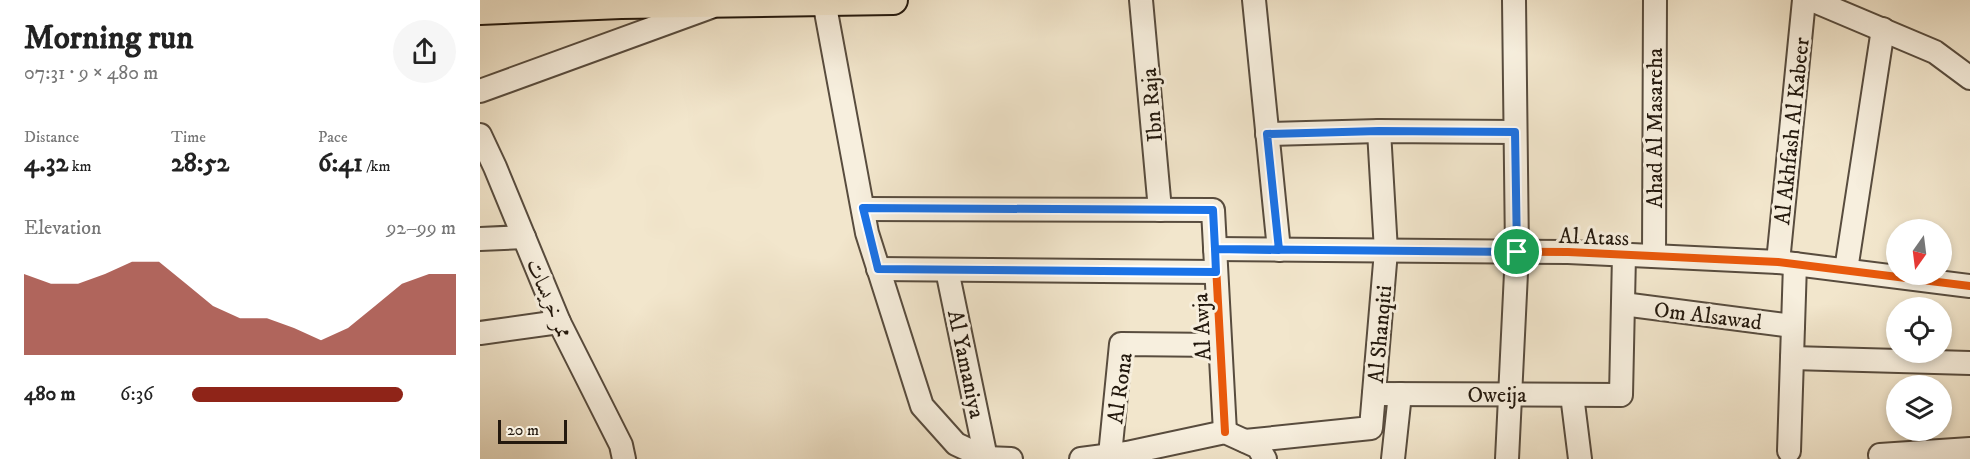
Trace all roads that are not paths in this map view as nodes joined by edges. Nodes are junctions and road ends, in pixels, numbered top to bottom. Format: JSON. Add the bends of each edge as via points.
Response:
{"nodes":[{"id":1,"x":858,"y":0,"type":"edge"},
{"id":2,"x":893,"y":0,"type":"edge"},
{"id":3,"x":1141,"y":0,"type":"edge"},
{"id":4,"x":1254,"y":0,"type":"edge"},
{"id":5,"x":1514,"y":0,"type":"edge"},
{"id":6,"x":1655,"y":0,"type":"edge"},
{"id":7,"x":1804,"y":0,"type":"edge"},
{"id":8,"x":1812,"y":0,"type":"edge"},
{"id":9,"x":824,"y":1,"type":"edge"},
{"id":10,"x":647,"y":2,"type":"edge"},
{"id":11,"x":707,"y":2,"type":"edge"},
{"id":12,"x":556,"y":3,"type":"edge"},
{"id":13,"x":480,"y":10,"type":"edge"},
{"id":14,"x":1883,"y":29,"type":"junction"},
{"id":15,"x":1970,"y":78,"type":"edge"},
{"id":16,"x":480,"y":91,"type":"edge"},
{"id":17,"x":1379,"y":131,"type":"junction"},
{"id":18,"x":1515,"y":132,"type":"junction"},
{"id":19,"x":1267,"y":134,"type":"junction"},
{"id":20,"x":480,"y":135,"type":"edge"},
{"id":21,"x":489,"y":175,"type":"edge"},
{"id":22,"x":863,"y":208,"type":"junction"},
{"id":23,"x":1160,"y":210,"type":"junction"},
{"id":24,"x":524,"y":237,"type":"junction"},
{"id":25,"x":480,"y":239,"type":"edge"},
{"id":26,"x":1215,"y":249,"type":"junction"},
{"id":27,"x":1279,"y":250,"type":"junction"},
{"id":28,"x":1386,"y":251,"type":"junction"},
{"id":29,"x":1517,"y":252,"type":"junction"},
{"id":30,"x":1624,"y":255,"type":"junction"},
{"id":31,"x":1653,"y":256,"type":"junction"},
{"id":32,"x":1787,"y":263,"type":"junction"},
{"id":33,"x":878,"y":269,"type":"junction"},
{"id":34,"x":947,"y":270,"type":"junction"},
{"id":35,"x":1846,"y":270,"type":"junction"},
{"id":36,"x":1216,"y":272,"type":"junction"},
{"id":37,"x":1970,"y":286,"type":"edge"},
{"id":38,"x":1623,"y":304,"type":"junction"},
{"id":39,"x":558,"y":322,"type":"junction"},
{"id":40,"x":1793,"y":326,"type":"junction"},
{"id":41,"x":480,"y":333,"type":"edge"},
{"id":42,"x":1220,"y":345,"type":"junction"},
{"id":43,"x":1792,"y":358,"type":"junction"},
{"id":44,"x":1970,"y":363,"type":"edge"},
{"id":45,"x":1374,"y":394,"type":"junction"},
{"id":46,"x":1400,"y":394,"type":"junction"},
{"id":47,"x":1511,"y":394,"type":"junction"},
{"id":48,"x":1572,"y":395,"type":"junction"},
{"id":49,"x":1235,"y":437,"type":"junction"},
{"id":50,"x":1970,"y":449,"type":"edge"},
{"id":51,"x":1789,"y":451,"type":"dead end"},
{"id":52,"x":1110,"y":455,"type":"junction"},
{"id":53,"x":1880,"y":455,"type":"dead end"},
{"id":54,"x":986,"y":458,"type":"edge"},
{"id":55,"x":624,"y":459,"type":"edge"},
{"id":56,"x":1011,"y":459,"type":"edge"},
{"id":57,"x":1081,"y":459,"type":"edge"},
{"id":58,"x":1265,"y":459,"type":"edge"},
{"id":59,"x":1393,"y":459,"type":"edge"},
{"id":60,"x":1507,"y":459,"type":"edge"},
{"id":61,"x":1580,"y":459,"type":"edge"}],
"edges":[{"from":1,"to":2,"type":"main road"},
{"from":1,"to":9,"type":"main road"},
{"from":3,"to":23,"type":"street","name":"Ibn Raja"},
{"from":4,"to":19,"type":"street"},
{"from":5,"to":18,"type":"street"},
{"from":6,"to":31,"type":"street","name":"Ahad Al Masareha"},
{"from":7,"to":32,"type":"street","name":"Al Akhfash Al Kabeer"},
{"from":8,"to":14,"type":"street"},
{"from":9,"to":11,"type":"main road"},
{"from":9,"to":22,"type":"street"},
{"from":10,"to":11,"type":"main road"},
{"from":10,"to":12,"type":"main road"},
{"from":11,"to":16,"type":"street"},
{"from":12,"to":13,"type":"main road"},
{"from":14,"to":15,"type":"street","via":[[1935,51]]},
{"from":14,"to":35,"type":"street"},
{"from":17,"to":18,"type":"street"},
{"from":17,"to":19,"type":"street"},
{"from":17,"to":28,"type":"street","name":"Al Shanqiti"},
{"from":18,"to":29,"type":"street"},
{"from":19,"to":27,"type":"street"},
{"from":20,"to":21,"type":"street","name":"ممر خريسات"},
{"from":21,"to":24,"type":"street","name":"ممر خريسات"},
{"from":22,"to":23,"type":"street","name":"Al Awja"},
{"from":22,"to":33,"type":"street"},
{"from":23,"to":26,"type":"street","name":"Al Awja","via":[[1213,210]]},
{"from":24,"to":25,"type":"street"},
{"from":24,"to":39,"type":"street","name":"ممر خريسات"},
{"from":26,"to":27,"type":"street","name":"Al Atass"},
{"from":26,"to":36,"type":"street","name":"Al Awja"},
{"from":27,"to":28,"type":"street","name":"Al Atass"},
{"from":28,"to":29,"type":"street","name":"Al Atass"},
{"from":28,"to":45,"type":"street","name":"Al Shanqiti"},
{"from":29,"to":30,"type":"street","name":"Al Atass"},
{"from":29,"to":47,"type":"street"},
{"from":30,"to":31,"type":"street","name":"Al Atass"},
{"from":30,"to":38,"type":"street"},
{"from":31,"to":32,"type":"street","name":"Al Atass"},
{"from":32,"to":35,"type":"street","name":"Al Atass"},
{"from":32,"to":40,"type":"street","name":"Al Akhfash Al Kabeer"},
{"from":33,"to":34,"type":"street"},
{"from":33,"to":54,"type":"street","via":[[922,405],[956,444]]},
{"from":34,"to":36,"type":"street"},
{"from":34,"to":54,"type":"street","name":"Al Yamaniya"},
{"from":35,"to":37,"type":"street","name":"Al Atass"},
{"from":36,"to":42,"type":"street","name":"Al Awja"},
{"from":38,"to":40,"type":"street","name":"Om Alsawad"},
{"from":38,"to":48,"type":"street","name":"Oweija","via":[[1621,395]]},
{"from":39,"to":41,"type":"street"},
{"from":39,"to":55,"type":"street","name":"ممر خريسات","via":[[621,445]]},
{"from":40,"to":43,"type":"street","name":"Al Akhfash Al Kabeer"},
{"from":42,"to":49,"type":"street","name":"Al Awja"},
{"from":42,"to":52,"type":"street","name":"Al Rona","via":[[1121,344]]},
{"from":43,"to":44,"type":"street"},
{"from":43,"to":51,"type":"street","name":"Al Akhfash Al Kabeer"},
{"from":45,"to":46,"type":"street","name":"Oweija"},
{"from":45,"to":49,"type":"street","name":"Al Shanqiti","via":[[1371,428]]},
{"from":46,"to":47,"type":"street","name":"Oweija"},
{"from":46,"to":59,"type":"street","name":"Al Shanqiti"},
{"from":47,"to":48,"type":"street","name":"Oweija"},
{"from":47,"to":60,"type":"street"},
{"from":48,"to":61,"type":"street"},
{"from":49,"to":52,"type":"street"},
{"from":49,"to":58,"type":"street","via":[[1258,447]]},
{"from":50,"to":53,"type":"street"},
{"from":52,"to":57,"type":"street"},
{"from":54,"to":56,"type":"street"}]}
